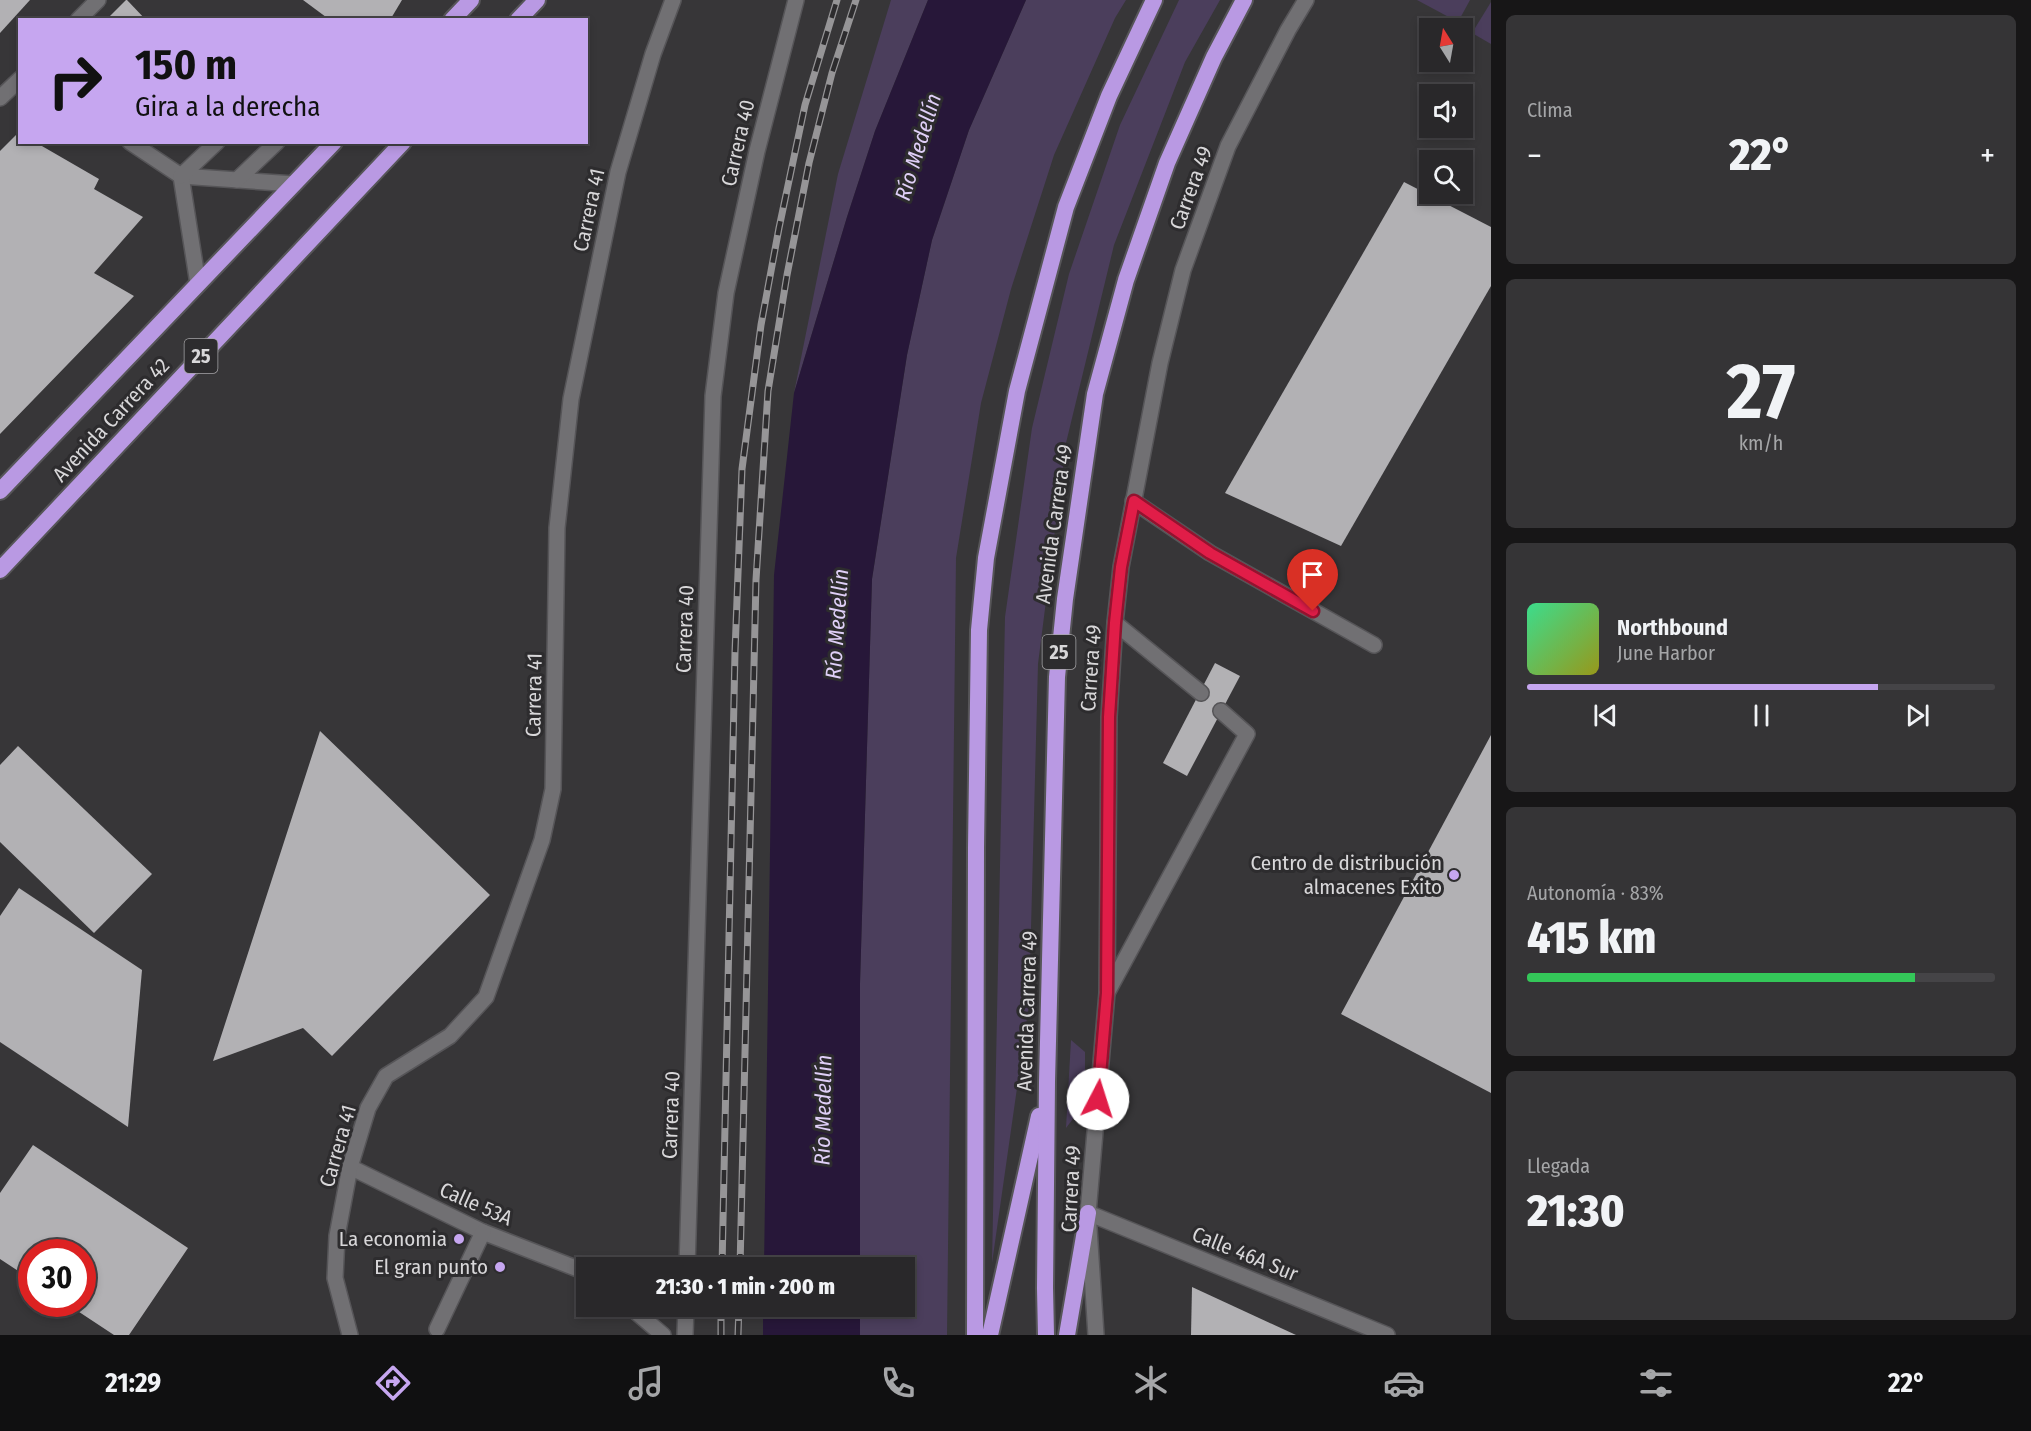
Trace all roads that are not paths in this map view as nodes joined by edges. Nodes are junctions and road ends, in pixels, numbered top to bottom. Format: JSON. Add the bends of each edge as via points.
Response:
{"nodes":[{"id":1,"x":98,"y":0,"type":"edge"},
{"id":2,"x":471,"y":0,"type":"edge"},
{"id":3,"x":537,"y":0,"type":"edge"},
{"id":4,"x":673,"y":0,"type":"edge"},
{"id":5,"x":795,"y":0,"type":"edge"},
{"id":6,"x":1154,"y":0,"type":"edge"},
{"id":7,"x":1244,"y":0,"type":"edge"},
{"id":8,"x":1306,"y":0,"type":"edge"},
{"id":9,"x":80,"y":18,"type":"edge"},
{"id":10,"x":454,"y":18,"type":"edge"},
{"id":11,"x":521,"y":18,"type":"edge"},
{"id":12,"x":18,"y":81,"type":"edge"},
{"id":13,"x":0,"y":98,"type":"edge"},
{"id":14,"x":133,"y":144,"type":"edge"},
{"id":15,"x":215,"y":144,"type":"edge"},
{"id":16,"x":275,"y":144,"type":"edge"},
{"id":17,"x":332,"y":144,"type":"edge"},
{"id":18,"x":401,"y":144,"type":"edge"},
{"id":19,"x":181,"y":176,"type":"junction"},
{"id":20,"x":237,"y":180,"type":"junction"},
{"id":21,"x":294,"y":184,"type":"junction"},
{"id":22,"x":198,"y":285,"type":"junction"},
{"id":23,"x":3,"y":485,"type":"edge"},
{"id":24,"x":1134,"y":501,"type":"junction"},
{"id":25,"x":0,"y":570,"type":"edge"},
{"id":26,"x":1115,"y":623,"type":"junction"},
{"id":27,"x":1374,"y":645,"type":"dead end"},
{"id":28,"x":1201,"y":693,"type":"dead end"},
{"id":29,"x":1221,"y":711,"type":"dead end"},
{"id":30,"x":1107,"y":993,"type":"junction"},
{"id":31,"x":1047,"y":1082,"type":"junction"},
{"id":32,"x":350,"y":1167,"type":"junction"},
{"id":33,"x":1088,"y":1213,"type":"junction"},
{"id":34,"x":483,"y":1232,"type":"junction"},
{"id":35,"x":687,"y":1257,"type":"edge"},
{"id":36,"x":576,"y":1268,"type":"edge"},
{"id":37,"x":642,"y":1317,"type":"edge"},
{"id":38,"x":686,"y":1317,"type":"edge"},
{"id":39,"x":437,"y":1329,"type":"dead end"},
{"id":40,"x":350,"y":1335,"type":"edge"},
{"id":41,"x":663,"y":1335,"type":"edge"},
{"id":42,"x":685,"y":1335,"type":"edge"},
{"id":43,"x":975,"y":1335,"type":"edge"},
{"id":44,"x":990,"y":1335,"type":"edge"},
{"id":45,"x":1046,"y":1335,"type":"edge"},
{"id":46,"x":1067,"y":1335,"type":"edge"},
{"id":47,"x":1096,"y":1335,"type":"edge"},
{"id":48,"x":1387,"y":1335,"type":"edge"}],
"edges":[{"from":1,"to":9,"type":"street"},
{"from":2,"to":10,"type":"highway"},
{"from":3,"to":11,"type":"highway"},
{"from":4,"to":32,"type":"street","name":"Carrera 41","via":[[618,172],[571,399],[557,528],[553,789],[542,840],[486,997],[450,1036],[387,1076],[368,1108]]},
{"from":5,"to":35,"type":"street","name":"Carrera 40","via":[[726,293],[713,396]]},
{"from":6,"to":43,"type":"highway","via":[[1109,96],[1066,207],[1017,391],[986,558],[979,630]]},
{"from":7,"to":31,"type":"highway","name":"Avenida Carrera 49","number":"25","via":[[1167,163],[1126,280],[1095,394],[1057,677]]},
{"from":8,"to":24,"type":"street","name":"Carrera 49","via":[[1228,146],[1183,270],[1160,363]]},
{"from":12,"to":13,"type":"street"},
{"from":14,"to":19,"type":"street"},
{"from":15,"to":19,"type":"street"},
{"from":16,"to":20,"type":"street"},
{"from":17,"to":21,"type":"highway","name":"Avenida Carrera 42","number":"25"},
{"from":18,"to":25,"type":"highway","name":"Avenida Carrera 42","number":"25"},
{"from":19,"to":20,"type":"street"},
{"from":19,"to":22,"type":"street"},
{"from":20,"to":21,"type":"street"},
{"from":21,"to":22,"type":"highway","name":"Avenida Carrera 42","number":"25"},
{"from":22,"to":23,"type":"highway","name":"Avenida Carrera 42","number":"25"},
{"from":24,"to":26,"type":"street","name":"Carrera 49"},
{"from":24,"to":27,"type":"street","via":[[1210,553]]},
{"from":26,"to":28,"type":"street"},
{"from":26,"to":30,"type":"street","name":"Carrera 49","via":[[1109,717]]},
{"from":29,"to":30,"type":"street","via":[[1247,734]]},
{"from":30,"to":33,"type":"street","name":"Carrera 49"},
{"from":31,"to":44,"type":"highway"},
{"from":31,"to":45,"type":"highway","name":"Avenida Carrera 49","number":"25"},
{"from":32,"to":34,"type":"street","name":"Calle 53A"},
{"from":32,"to":40,"type":"street","name":"Carrera 41","via":[[337,1236],[335,1278]]},
{"from":33,"to":46,"type":"highway"},
{"from":33,"to":47,"type":"street","name":"Carrera 49"},
{"from":33,"to":48,"type":"street","name":"Calle 46A Sur"},
{"from":34,"to":36,"type":"street","name":"Calle 53A"},
{"from":34,"to":39,"type":"street"},
{"from":37,"to":41,"type":"street"},
{"from":38,"to":42,"type":"street"}]}
